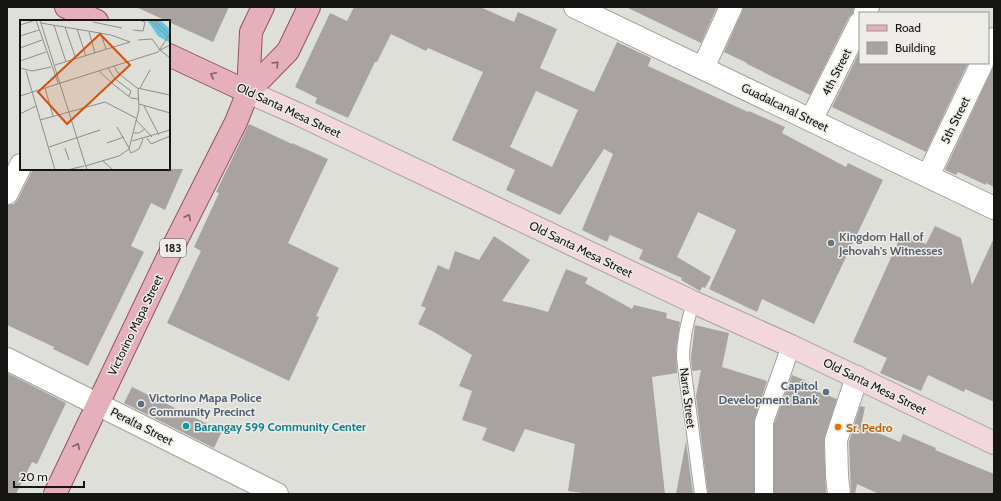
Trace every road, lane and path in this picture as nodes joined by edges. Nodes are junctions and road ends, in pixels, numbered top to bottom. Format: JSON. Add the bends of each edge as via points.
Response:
{"nodes":[{"id":1,"x":66,"y":7,"type":"edge"},
{"id":2,"x":263,"y":7,"type":"edge"},
{"id":3,"x":309,"y":7,"type":"edge"},
{"id":4,"x":731,"y":7,"type":"edge"},
{"id":5,"x":589,"y":10,"type":"edge"},
{"id":6,"x":94,"y":20,"type":"edge"},
{"id":7,"x":859,"y":25,"type":"edge"},
{"id":8,"x":994,"y":39,"type":"edge"},
{"id":9,"x":989,"y":49,"type":"edge"},
{"id":10,"x":170,"y":55,"type":"edge"},
{"id":11,"x":982,"y":64,"type":"edge"},
{"id":12,"x":703,"y":68,"type":"junction"},
{"id":13,"x":248,"y":92,"type":"junction"},
{"id":14,"x":812,"y":120,"type":"junction"},
{"id":15,"x":20,"y":167,"type":"edge"},
{"id":16,"x":928,"y":176,"type":"junction"},
{"id":17,"x":7,"y":193,"type":"edge"},
{"id":18,"x":994,"y":208,"type":"edge"},
{"id":19,"x":693,"y":302,"type":"junction"},
{"id":20,"x":791,"y":346,"type":"junction"},
{"id":21,"x":7,"y":359,"type":"edge"},
{"id":22,"x":857,"y":377,"type":"junction"},
{"id":23,"x":97,"y":403,"type":"junction"},
{"id":24,"x":994,"y":444,"type":"edge"},
{"id":25,"x":55,"y":494,"type":"edge"},
{"id":26,"x":277,"y":494,"type":"edge"},
{"id":27,"x":701,"y":494,"type":"edge"},
{"id":28,"x":764,"y":494,"type":"edge"},
{"id":29,"x":839,"y":494,"type":"edge"}],
"edges":[{"from":1,"to":6,"type":"main road"},
{"from":2,"to":13,"type":"main road","name":"Victorino Mapa Street","number":"183","via":[[251,32]]},
{"from":13,"to":3,"type":"main road","name":"Victorino Mapa Street","number":"183","one_way":true,"via":[[288,51]]},
{"from":4,"to":12,"type":"street"},
{"from":5,"to":12,"type":"street","name":"Guadalcanal Street"},
{"from":7,"to":14,"type":"street","name":"4th Street"},
{"from":8,"to":9,"type":"street"},
{"from":13,"to":10,"type":"main road","name":"Old Santa Mesa Street","one_way":true},
{"from":11,"to":16,"type":"street","name":"5th Street"},
{"from":12,"to":14,"type":"street","name":"Guadalcanal Street"},
{"from":13,"to":19,"type":"main road","name":"Old Santa Mesa Street"},
{"from":23,"to":13,"type":"main road","name":"Victorino Mapa Street","number":"183","one_way":true,"via":[[236,122]]},
{"from":14,"to":16,"type":"street","name":"Guadalcanal Street"},
{"from":15,"to":17,"type":"street"},
{"from":16,"to":18,"type":"street","name":"Guadalcanal Street"},
{"from":19,"to":20,"type":"main road","name":"Old Santa Mesa Street"},
{"from":19,"to":27,"type":"lane","name":"Narra Street","via":[[686,327],[683,358]]},
{"from":20,"to":22,"type":"main road","name":"Old Santa Mesa Street"},
{"from":20,"to":28,"type":"street","via":[[764,422]]},
{"from":21,"to":23,"type":"street","name":"Peralta Street"},
{"from":22,"to":24,"type":"main road","name":"Old Santa Mesa Street"},
{"from":22,"to":29,"type":"street","via":[[836,440]]},
{"from":25,"to":23,"type":"main road","name":"Victorino Mapa Street","number":"183","one_way":true},
{"from":23,"to":26,"type":"street","name":"Peralta Street"}]}
